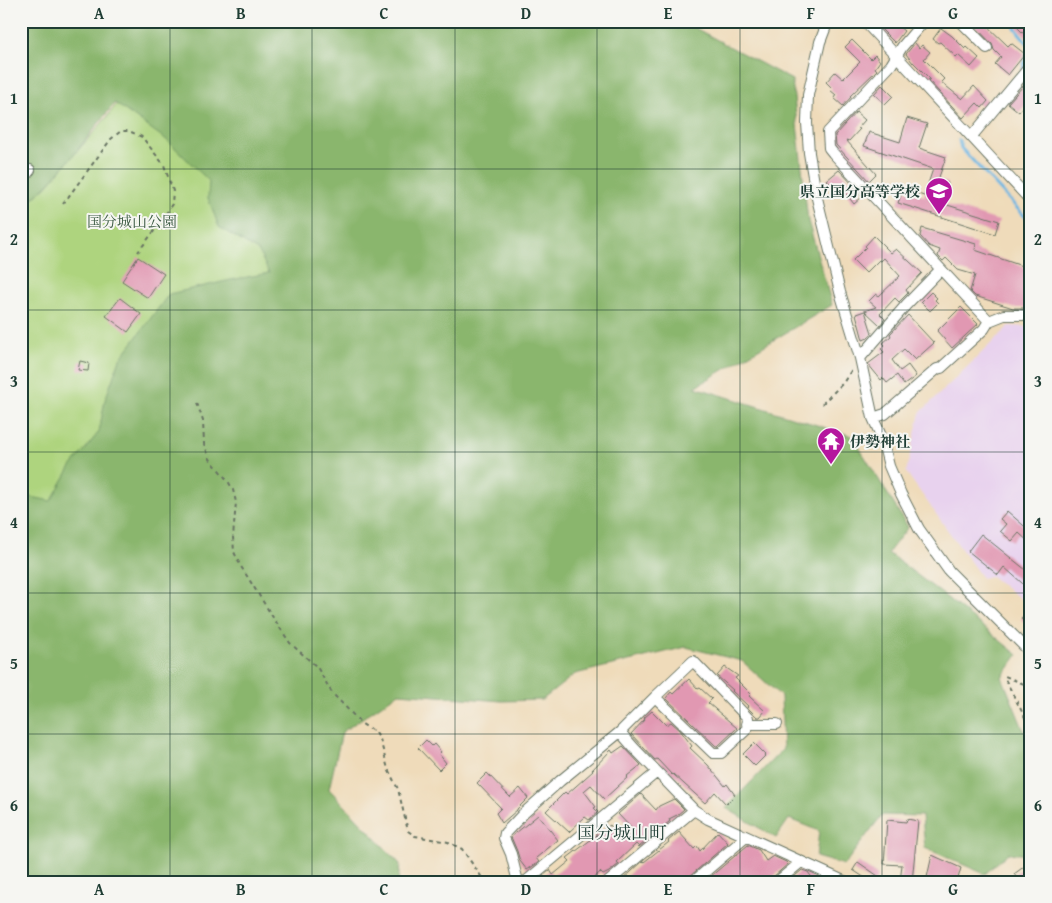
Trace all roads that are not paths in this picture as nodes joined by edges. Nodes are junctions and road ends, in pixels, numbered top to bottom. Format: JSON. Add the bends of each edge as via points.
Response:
{"nodes":[{"id":1,"x":828,"y":21,"type":"edge"},
{"id":2,"x":864,"y":21,"type":"edge"},
{"id":3,"x":924,"y":21,"type":"edge"},
{"id":4,"x":960,"y":21,"type":"edge"},
{"id":5,"x":987,"y":48,"type":"dead end"},
{"id":6,"x":896,"y":56,"type":"junction"},
{"id":7,"x":1031,"y":65,"type":"edge"},
{"id":8,"x":972,"y":136,"type":"junction"},
{"id":9,"x":30,"y":170,"type":"dead end"},
{"id":10,"x":21,"y":182,"type":"edge"},
{"id":11,"x":1031,"y":201,"type":"edge"},
{"id":12,"x":940,"y":270,"type":"junction"},
{"id":13,"x":1031,"y":316,"type":"edge"},
{"id":14,"x":989,"y":321,"type":"junction"},
{"id":15,"x":860,"y":358,"type":"junction"},
{"id":16,"x":873,"y":418,"type":"junction"},
{"id":17,"x":1031,"y":652,"type":"edge"},
{"id":18,"x":655,"y":697,"type":"junction"},
{"id":19,"x":747,"y":724,"type":"junction"},
{"id":20,"x":777,"y":724,"type":"dead end"},
{"id":21,"x":620,"y":732,"type":"junction"},
{"id":22,"x":657,"y":772,"type":"junction"},
{"id":23,"x":694,"y":810,"type":"junction"},
{"id":24,"x":746,"y":837,"type":"junction"},
{"id":25,"x":801,"y":862,"type":"junction"},
{"id":26,"x":518,"y":882,"type":"edge"},
{"id":27,"x":525,"y":882,"type":"edge"},
{"id":28,"x":608,"y":882,"type":"edge"},
{"id":29,"x":693,"y":882,"type":"edge"},
{"id":30,"x":777,"y":882,"type":"edge"},
{"id":31,"x":846,"y":882,"type":"edge"}],
"edges":[{"from":1,"to":15,"type":"street","via":[[812,72],[807,123],[816,194]]},
{"from":2,"to":6,"type":"street"},
{"from":3,"to":6,"type":"street"},
{"from":4,"to":5,"type":"street"},
{"from":6,"to":8,"type":"street"},
{"from":6,"to":12,"type":"street","via":[[828,132],[829,148]]},
{"from":7,"to":8,"type":"street"},
{"from":8,"to":11,"type":"street"},
{"from":9,"to":10,"type":"street"},
{"from":12,"to":14,"type":"street"},
{"from":12,"to":15,"type":"street"},
{"from":13,"to":14,"type":"street","via":[[1004,315]]},
{"from":14,"to":16,"type":"street","via":[[942,368],[885,414]]},
{"from":15,"to":16,"type":"street"},
{"from":16,"to":17,"type":"street","via":[[889,466],[919,529],[950,571]]},
{"from":18,"to":19,"type":"street","via":[[713,753],[721,753],[746,729]]},
{"from":18,"to":19,"type":"street","via":[[692,661],[748,718]]},
{"from":18,"to":21,"type":"street"},
{"from":19,"to":20,"type":"street"},
{"from":21,"to":22,"type":"street"},
{"from":21,"to":26,"type":"street","via":[[560,781],[505,833]]},
{"from":22,"to":23,"type":"street"},
{"from":22,"to":27,"type":"street"},
{"from":23,"to":24,"type":"street"},
{"from":23,"to":28,"type":"street"},
{"from":24,"to":25,"type":"street"},
{"from":24,"to":29,"type":"street"},
{"from":25,"to":30,"type":"street"},
{"from":25,"to":31,"type":"street"}]}
